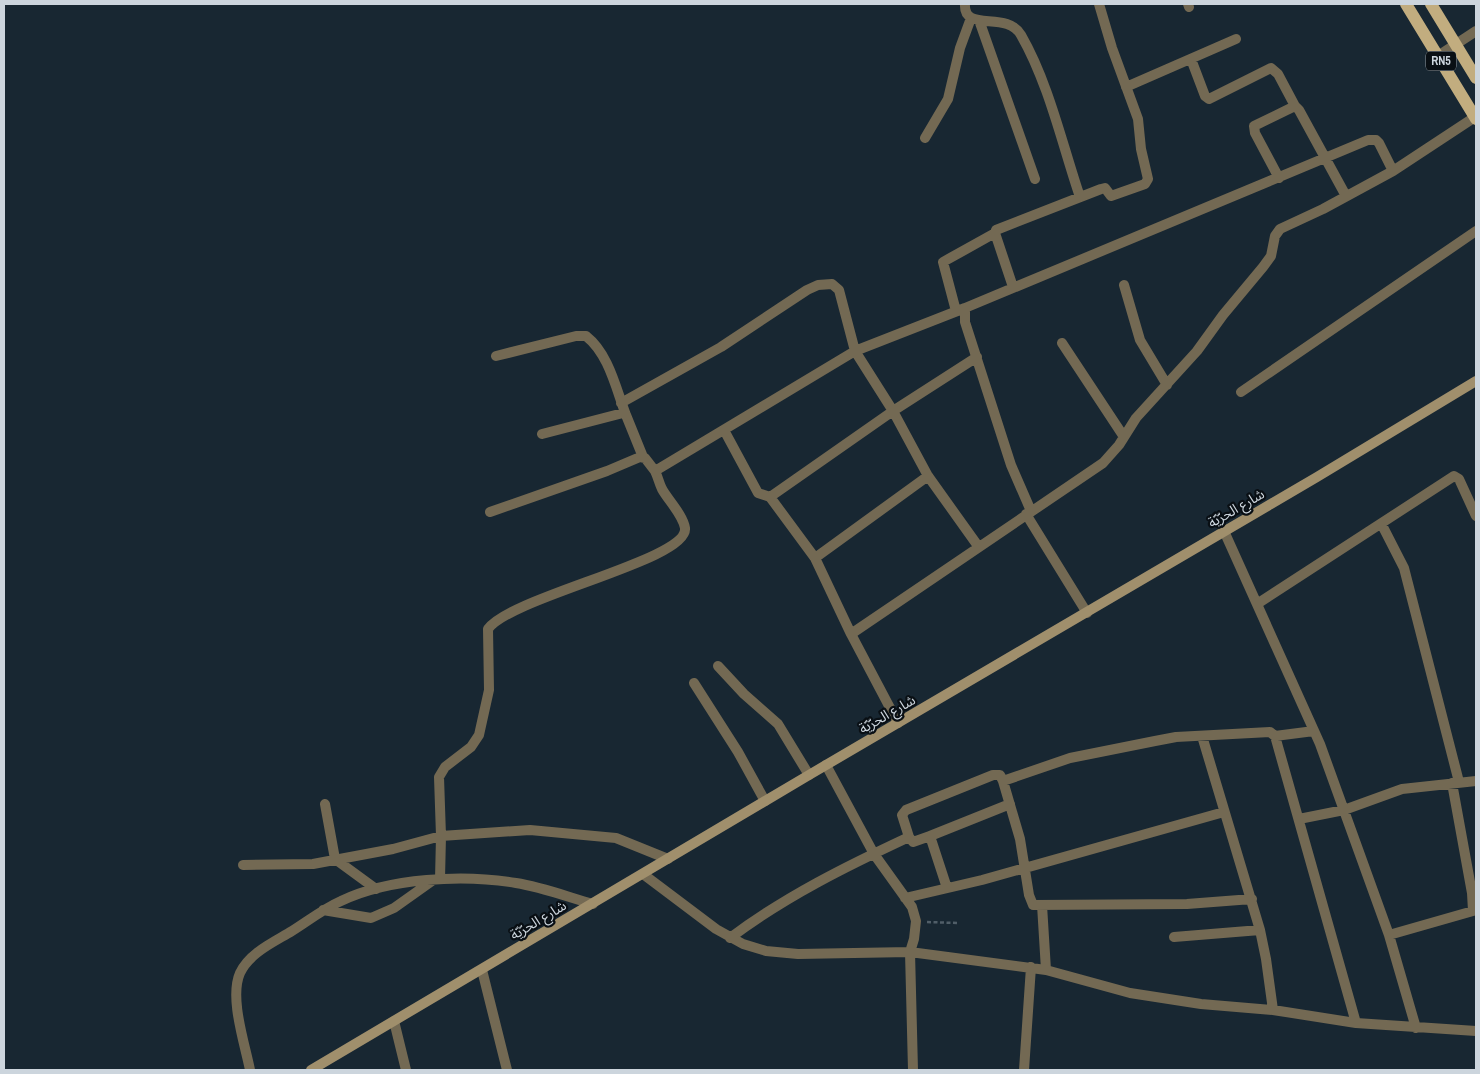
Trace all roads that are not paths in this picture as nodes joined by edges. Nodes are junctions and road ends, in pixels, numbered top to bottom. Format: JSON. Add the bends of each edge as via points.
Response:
{"nodes":[{"id":1,"x":965,"y":4,"type":"edge"},
{"id":2,"x":1099,"y":4,"type":"edge"},
{"id":3,"x":1406,"y":4,"type":"edge"},
{"id":4,"x":1430,"y":4,"type":"edge"},
{"id":5,"x":975,"y":19,"type":"junction"},
{"id":6,"x":1476,"y":31,"type":"edge"},
{"id":7,"x":1236,"y":39,"type":"dead end"},
{"id":8,"x":1456,"y":44,"type":"junction"},
{"id":9,"x":1438,"y":56,"type":"junction"},
{"id":10,"x":1190,"y":59,"type":"junction"},
{"id":11,"x":1476,"y":78,"type":"edge"},
{"id":12,"x":1126,"y":87,"type":"junction"},
{"id":13,"x":1295,"y":106,"type":"junction"},
{"id":14,"x":1476,"y":118,"type":"edge"},
{"id":15,"x":925,"y":138,"type":"dead end"},
{"id":16,"x":1325,"y":159,"type":"junction"},
{"id":17,"x":1393,"y":170,"type":"junction"},
{"id":18,"x":1279,"y":178,"type":"junction"},
{"id":19,"x":1035,"y":179,"type":"dead end"},
{"id":20,"x":1346,"y":196,"type":"junction"},
{"id":21,"x":1080,"y":197,"type":"junction"},
{"id":22,"x":1476,"y":231,"type":"edge"},
{"id":23,"x":995,"y":233,"type":"junction"},
{"id":24,"x":1124,"y":285,"type":"dead end"},
{"id":25,"x":1013,"y":287,"type":"junction"},
{"id":26,"x":961,"y":310,"type":"junction"},
{"id":27,"x":1062,"y":343,"type":"dead end"},
{"id":28,"x":855,"y":351,"type":"junction"},
{"id":29,"x":496,"y":356,"type":"dead end"},
{"id":30,"x":977,"y":357,"type":"junction"},
{"id":31,"x":1476,"y":382,"type":"edge"},
{"id":32,"x":1167,"y":385,"type":"junction"},
{"id":33,"x":1241,"y":392,"type":"dead end"},
{"id":34,"x":622,"y":403,"type":"junction"},
{"id":35,"x":894,"y":411,"type":"junction"},
{"id":36,"x":626,"y":415,"type":"junction"},
{"id":37,"x":724,"y":430,"type":"junction"},
{"id":38,"x":542,"y":434,"type":"dead end"},
{"id":39,"x":1124,"y":437,"type":"junction"},
{"id":40,"x":643,"y":457,"type":"junction"},
{"id":41,"x":655,"y":471,"type":"junction"},
{"id":42,"x":928,"y":476,"type":"junction"},
{"id":43,"x":770,"y":497,"type":"junction"},
{"id":44,"x":490,"y":512,"type":"dead end"},
{"id":45,"x":1028,"y":513,"type":"junction"},
{"id":46,"x":1476,"y":516,"type":"edge"},
{"id":47,"x":1382,"y":525,"type":"junction"},
{"id":48,"x":1224,"y":531,"type":"junction"},
{"id":49,"x":978,"y":546,"type":"junction"},
{"id":50,"x":815,"y":558,"type":"junction"},
{"id":51,"x":1257,"y":604,"type":"junction"},
{"id":52,"x":1087,"y":612,"type":"junction"},
{"id":53,"x":851,"y":634,"type":"junction"},
{"id":54,"x":718,"y":666,"type":"dead end"},
{"id":55,"x":694,"y":683,"type":"dead end"},
{"id":56,"x":898,"y":723,"type":"junction"},
{"id":57,"x":1314,"y":731,"type":"junction"},
{"id":58,"x":1202,"y":736,"type":"junction"},
{"id":59,"x":1275,"y":736,"type":"junction"},
{"id":60,"x":826,"y":765,"type":"junction"},
{"id":61,"x":809,"y":775,"type":"junction"},
{"id":62,"x":1003,"y":781,"type":"junction"},
{"id":63,"x":1476,"y":781,"type":"edge"},
{"id":64,"x":1455,"y":782,"type":"junction"},
{"id":65,"x":765,"y":801,"type":"junction"},
{"id":66,"x":325,"y":804,"type":"dead end"},
{"id":67,"x":1010,"y":804,"type":"junction"},
{"id":68,"x":1344,"y":810,"type":"junction"},
{"id":69,"x":1224,"y":812,"type":"junction"},
{"id":70,"x":1299,"y":819,"type":"junction"},
{"id":71,"x":442,"y":836,"type":"junction"},
{"id":72,"x":930,"y":836,"type":"junction"},
{"id":73,"x":909,"y":837,"type":"junction"},
{"id":74,"x":874,"y":854,"type":"junction"},
{"id":75,"x":335,"y":860,"type":"junction"},
{"id":76,"x":668,"y":860,"type":"junction"},
{"id":77,"x":243,"y":865,"type":"dead end"},
{"id":78,"x":1026,"y":867,"type":"junction"},
{"id":79,"x":643,"y":874,"type":"junction"},
{"id":80,"x":436,"y":880,"type":"junction"},
{"id":81,"x":947,"y":888,"type":"junction"},
{"id":82,"x":376,"y":889,"type":"junction"},
{"id":83,"x":1474,"y":892,"type":"edge"},
{"id":84,"x":905,"y":898,"type":"junction"},
{"id":85,"x":1252,"y":899,"type":"junction"},
{"id":86,"x":593,"y":904,"type":"junction"},
{"id":87,"x":1042,"y":905,"type":"junction"},
{"id":88,"x":323,"y":910,"type":"junction"},
{"id":89,"x":1260,"y":930,"type":"junction"},
{"id":90,"x":1389,"y":935,"type":"junction"},
{"id":91,"x":1174,"y":937,"type":"dead end"},
{"id":92,"x":730,"y":938,"type":"junction"},
{"id":93,"x":910,"y":952,"type":"junction"},
{"id":94,"x":1031,"y":967,"type":"junction"},
{"id":95,"x":482,"y":970,"type":"junction"},
{"id":96,"x":1046,"y":970,"type":"junction"},
{"id":97,"x":1273,"y":1010,"type":"junction"},
{"id":98,"x":394,"y":1021,"type":"junction"},
{"id":99,"x":1356,"y":1023,"type":"junction"},
{"id":100,"x":1416,"y":1028,"type":"junction"},
{"id":101,"x":1476,"y":1031,"type":"edge"},
{"id":102,"x":250,"y":1070,"type":"edge"},
{"id":103,"x":311,"y":1070,"type":"edge"},
{"id":104,"x":406,"y":1070,"type":"edge"},
{"id":105,"x":508,"y":1070,"type":"edge"},
{"id":106,"x":913,"y":1070,"type":"edge"},
{"id":107,"x":1024,"y":1070,"type":"edge"}],
"edges":[{"from":1,"to":5,"type":"street","via":[[966,14]]},
{"from":2,"to":12,"type":"street"},
{"from":3,"to":9,"type":"main road","number":"RN5"},
{"from":4,"to":8,"type":"main road","number":"RN5"},
{"from":5,"to":15,"type":"street","via":[[960,48],[948,99]]},
{"from":5,"to":19,"type":"street"},
{"from":5,"to":21,"type":"street","via":[[1009,23],[1020,33],[1038,71]]},
{"from":6,"to":8,"type":"street"},
{"from":7,"to":10,"type":"street"},
{"from":8,"to":9,"type":"street"},
{"from":8,"to":11,"type":"main road","number":"RN5"},
{"from":9,"to":14,"type":"main road","number":"RN5"},
{"from":10,"to":12,"type":"street"},
{"from":10,"to":13,"type":"street","via":[[1209,99],[1271,68],[1278,74]]},
{"from":12,"to":21,"type":"street","via":[[1138,119],[1147,182],[1113,195],[1108,195],[1103,188]]},
{"from":13,"to":16,"type":"street"},
{"from":13,"to":18,"type":"street","via":[[1254,126]]},
{"from":14,"to":17,"type":"street"},
{"from":16,"to":17,"type":"street","via":[[1372,139],[1379,143]]},
{"from":16,"to":18,"type":"street"},
{"from":16,"to":20,"type":"street"},
{"from":17,"to":20,"type":"street"},
{"from":18,"to":25,"type":"street"},
{"from":20,"to":32,"type":"street","via":[[1280,229],[1268,261]]},
{"from":21,"to":23,"type":"street","via":[[998,228]]},
{"from":22,"to":33,"type":"street"},
{"from":23,"to":25,"type":"street"},
{"from":23,"to":26,"type":"street","via":[[943,262]]},
{"from":24,"to":32,"type":"street","via":[[1140,340]]},
{"from":25,"to":26,"type":"street"},
{"from":26,"to":28,"type":"street"},
{"from":26,"to":30,"type":"street"},
{"from":27,"to":39,"type":"street"},
{"from":28,"to":34,"type":"street","via":[[837,287],[829,283],[818,285],[721,347]]},
{"from":28,"to":35,"type":"street"},
{"from":28,"to":37,"type":"street"},
{"from":29,"to":34,"type":"street","via":[[586,336],[602,354]]},
{"from":30,"to":35,"type":"street"},
{"from":30,"to":45,"type":"street"},
{"from":31,"to":48,"type":"main road","name":"شارع الحرّيّة"},
{"from":32,"to":39,"type":"street","via":[[1136,418]]},
{"from":34,"to":36,"type":"street"},
{"from":35,"to":42,"type":"street"},
{"from":35,"to":43,"type":"street"},
{"from":36,"to":38,"type":"street","via":[[615,414]]},
{"from":36,"to":40,"type":"street"},
{"from":37,"to":41,"type":"street"},
{"from":37,"to":43,"type":"street","via":[[758,493]]},
{"from":39,"to":45,"type":"street","via":[[1103,463]]},
{"from":40,"to":41,"type":"street"},
{"from":40,"to":44,"type":"street"},
{"from":41,"to":71,"type":"street","via":[[683,524],[684,534],[679,542],[642,562],[530,603],[488,629],[489,690],[479,735],[472,748],[447,765],[439,777]]},
{"from":42,"to":49,"type":"street"},
{"from":42,"to":50,"type":"street"},
{"from":43,"to":50,"type":"street"},
{"from":45,"to":49,"type":"street"},
{"from":45,"to":52,"type":"street"},
{"from":46,"to":47,"type":"street","via":[[1455,476]]},
{"from":47,"to":51,"type":"street"},
{"from":47,"to":64,"type":"street","via":[[1404,568]]},
{"from":48,"to":51,"type":"street"},
{"from":48,"to":52,"type":"main road","name":"شارع الحرّيّة"},
{"from":49,"to":53,"type":"street"},
{"from":50,"to":53,"type":"street"},
{"from":51,"to":57,"type":"street"},
{"from":52,"to":56,"type":"main road","name":"شارع الحرّيّة"},
{"from":53,"to":56,"type":"street"},
{"from":54,"to":61,"type":"street","via":[[778,724]]},
{"from":55,"to":65,"type":"street"},
{"from":56,"to":60,"type":"main road","name":"شارع الحرّيّة"},
{"from":57,"to":59,"type":"street"},
{"from":57,"to":68,"type":"street"},
{"from":58,"to":59,"type":"street","via":[[1270,732]]},
{"from":58,"to":62,"type":"street","via":[[1155,741],[1070,758]]},
{"from":58,"to":69,"type":"street"},
{"from":59,"to":70,"type":"street"},
{"from":60,"to":61,"type":"main road","name":"شارع الحرّيّة"},
{"from":60,"to":74,"type":"street"},
{"from":61,"to":65,"type":"main road","name":"شارع الحرّيّة"},
{"from":62,"to":67,"type":"street"},
{"from":62,"to":73,"type":"street","via":[[1000,775],[993,775],[906,810],[902,815]]},
{"from":63,"to":64,"type":"street"},
{"from":64,"to":68,"type":"street","via":[[1402,789]]},
{"from":64,"to":83,"type":"street"},
{"from":65,"to":76,"type":"main road","name":"شارع الحرّيّة"},
{"from":66,"to":75,"type":"street"},
{"from":67,"to":72,"type":"street"},
{"from":67,"to":78,"type":"street"},
{"from":68,"to":70,"type":"street"},
{"from":68,"to":90,"type":"street"},
{"from":69,"to":78,"type":"street"},
{"from":69,"to":85,"type":"street"},
{"from":70,"to":99,"type":"street"},
{"from":71,"to":75,"type":"street"},
{"from":71,"to":76,"type":"street","via":[[530,830],[586,834],[616,838]]},
{"from":71,"to":80,"type":"street"},
{"from":72,"to":73,"type":"street","via":[[913,842]]},
{"from":72,"to":81,"type":"street"},
{"from":73,"to":74,"type":"street"},
{"from":74,"to":84,"type":"street"},
{"from":74,"to":92,"type":"street","via":[[768,910]]},
{"from":75,"to":77,"type":"street"},
{"from":75,"to":82,"type":"street"},
{"from":76,"to":79,"type":"main road","name":"شارع الحرّيّة"},
{"from":78,"to":81,"type":"street"},
{"from":78,"to":87,"type":"street","via":[[1030,901]]},
{"from":79,"to":86,"type":"main road","name":"شارع الحرّيّة"},
{"from":79,"to":92,"type":"street"},
{"from":80,"to":82,"type":"street"},
{"from":80,"to":86,"type":"street","via":[[516,883]]},
{"from":80,"to":88,"type":"street","via":[[394,908],[371,918]]},
{"from":81,"to":84,"type":"street"},
{"from":82,"to":88,"type":"street"},
{"from":83,"to":90,"type":"street","via":[[1473,908],[1469,914]]},
{"from":84,"to":93,"type":"street","via":[[916,921]]},
{"from":85,"to":87,"type":"street","via":[[1186,904]]},
{"from":85,"to":89,"type":"street"},
{"from":86,"to":95,"type":"main road","name":"شارع الحرّيّة"},
{"from":87,"to":96,"type":"street"},
{"from":88,"to":102,"type":"street","via":[[259,951],[240,973],[237,1003]]},
{"from":89,"to":91,"type":"street"},
{"from":89,"to":97,"type":"street"},
{"from":90,"to":100,"type":"street"},
{"from":92,"to":93,"type":"street","via":[[777,952]]},
{"from":93,"to":94,"type":"street"},
{"from":93,"to":106,"type":"street"},
{"from":94,"to":96,"type":"street"},
{"from":94,"to":107,"type":"street"},
{"from":95,"to":98,"type":"main road","name":"شارع الحرّيّة"},
{"from":95,"to":105,"type":"street"},
{"from":96,"to":97,"type":"street","via":[[1112,990],[1200,1004]]},
{"from":97,"to":99,"type":"street"},
{"from":98,"to":103,"type":"main road","name":"شارع الحرّيّة"},
{"from":98,"to":104,"type":"street"},
{"from":99,"to":100,"type":"street"},
{"from":100,"to":101,"type":"street"}]}
